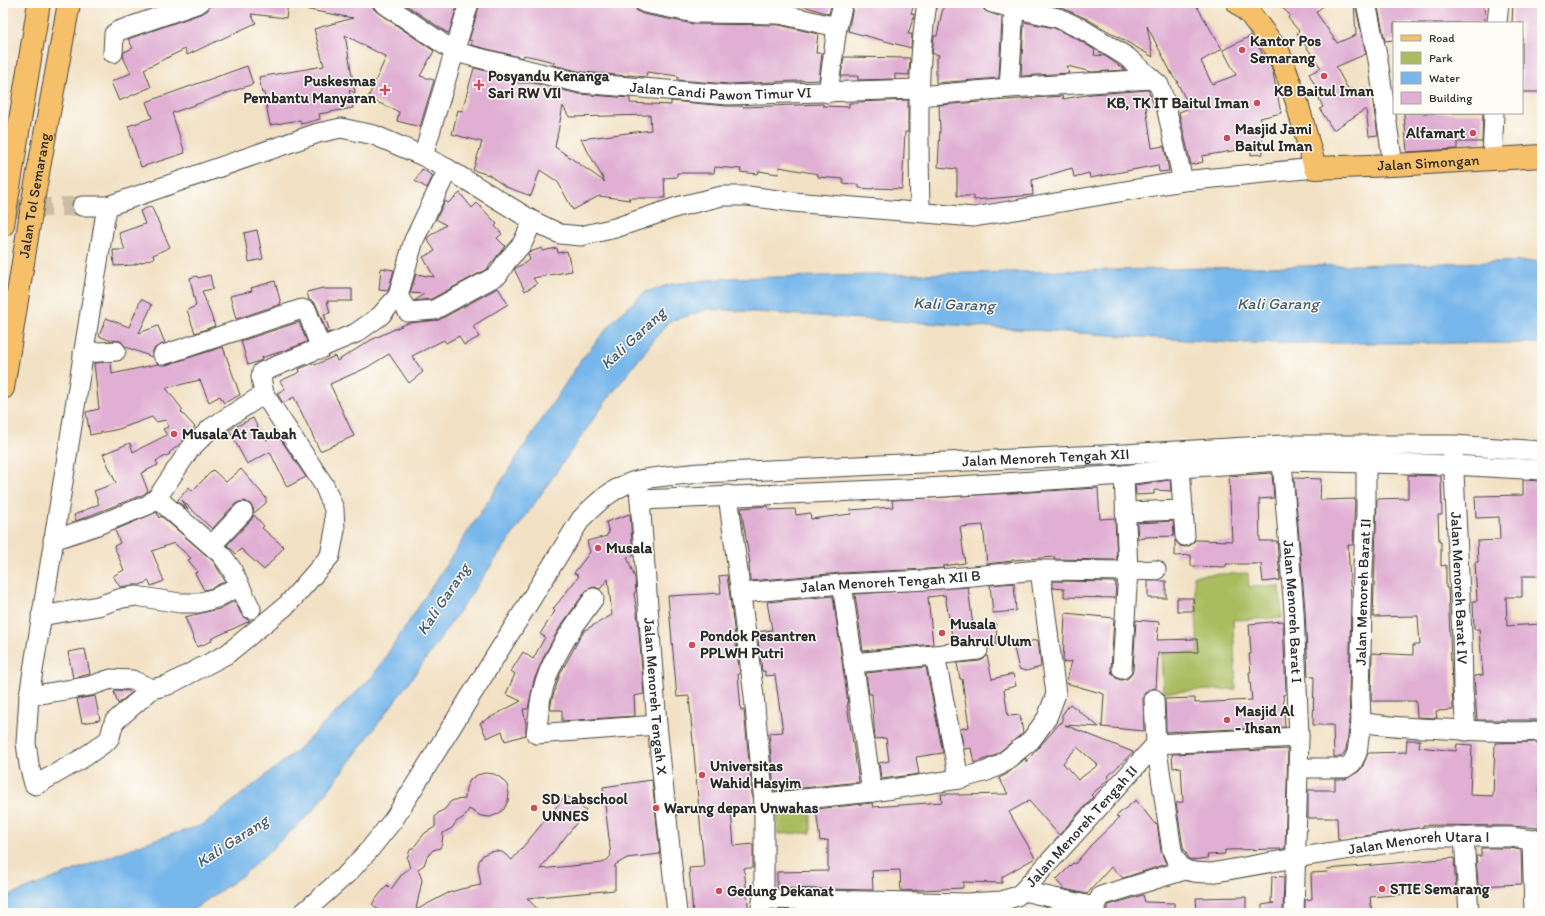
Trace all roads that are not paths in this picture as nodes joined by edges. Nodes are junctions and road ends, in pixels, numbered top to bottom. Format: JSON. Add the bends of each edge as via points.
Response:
{"nodes":[{"id":1,"x":39,"y":3,"type":"edge"},
{"id":2,"x":69,"y":3,"type":"edge"},
{"id":3,"x":199,"y":3,"type":"edge"},
{"id":4,"x":383,"y":3,"type":"edge"},
{"id":5,"x":469,"y":3,"type":"edge"},
{"id":6,"x":645,"y":3,"type":"edge"},
{"id":7,"x":758,"y":3,"type":"edge"},
{"id":8,"x":843,"y":3,"type":"edge"},
{"id":9,"x":927,"y":3,"type":"edge"},
{"id":10,"x":992,"y":3,"type":"edge"},
{"id":11,"x":1238,"y":3,"type":"edge"},
{"id":12,"x":1366,"y":3,"type":"edge"},
{"id":13,"x":1499,"y":3,"type":"edge"},
{"id":14,"x":1014,"y":8,"type":"junction"},
{"id":15,"x":780,"y":14,"type":"junction"},
{"id":16,"x":1497,"y":22,"type":"edge"},
{"id":17,"x":837,"y":26,"type":"junction"},
{"id":18,"x":455,"y":52,"type":"junction"},
{"id":19,"x":113,"y":54,"type":"dead end"},
{"id":20,"x":1152,"y":79,"type":"junction"},
{"id":21,"x":1009,"y":88,"type":"junction"},
{"id":22,"x":828,"y":93,"type":"junction"},
{"id":23,"x":918,"y":93,"type":"junction"},
{"id":24,"x":1494,"y":114,"type":"edge"},
{"id":25,"x":423,"y":156,"type":"junction"},
{"id":26,"x":1542,"y":156,"type":"edge"},
{"id":27,"x":1492,"y":158,"type":"junction"},
{"id":28,"x":1393,"y":165,"type":"junction"},
{"id":29,"x":1315,"y":168,"type":"junction"},
{"id":30,"x":448,"y":169,"type":"junction"},
{"id":31,"x":1183,"y":180,"type":"junction"},
{"id":32,"x":82,"y":206,"type":"tunnel mouth"},
{"id":33,"x":108,"y":206,"type":"junction"},
{"id":34,"x":920,"y":212,"type":"junction"},
{"id":35,"x":534,"y":221,"type":"junction"},
{"id":36,"x":3,"y":225,"type":"edge"},
{"id":37,"x":398,"y":296,"type":"junction"},
{"id":38,"x":321,"y":349,"type":"junction"},
{"id":39,"x":116,"y":352,"type":"dead end"},
{"id":40,"x":83,"y":353,"type":"junction"},
{"id":41,"x":163,"y":355,"type":"dead end"},
{"id":42,"x":3,"y":388,"type":"edge"},
{"id":43,"x":264,"y":394,"type":"junction"},
{"id":44,"x":1453,"y":445,"type":"junction"},
{"id":45,"x":1542,"y":451,"type":"edge"},
{"id":46,"x":1366,"y":454,"type":"junction"},
{"id":47,"x":1282,"y":462,"type":"junction"},
{"id":48,"x":1453,"y":465,"type":"junction"},
{"id":49,"x":1180,"y":468,"type":"junction"},
{"id":50,"x":1542,"y":470,"type":"edge"},
{"id":51,"x":1124,"y":475,"type":"junction"},
{"id":52,"x":638,"y":480,"type":"junction"},
{"id":53,"x":728,"y":495,"type":"junction"},
{"id":54,"x":157,"y":498,"type":"junction"},
{"id":55,"x":640,"y":500,"type":"junction"},
{"id":56,"x":1183,"y":510,"type":"junction"},
{"id":57,"x":244,"y":512,"type":"dead end"},
{"id":58,"x":1125,"y":512,"type":"junction"},
{"id":59,"x":1185,"y":536,"type":"dead end"},
{"id":60,"x":53,"y":540,"type":"junction"},
{"id":61,"x":212,"y":545,"type":"junction"},
{"id":62,"x":1040,"y":570,"type":"junction"},
{"id":63,"x":1156,"y":570,"type":"dead end"},
{"id":64,"x":1128,"y":571,"type":"junction"},
{"id":65,"x":842,"y":584,"type":"junction"},
{"id":66,"x":239,"y":586,"type":"junction"},
{"id":67,"x":741,"y":593,"type":"junction"},
{"id":68,"x":594,"y":598,"type":"dead end"},
{"id":69,"x":251,"y":609,"type":"dead end"},
{"id":70,"x":41,"y":616,"type":"junction"},
{"id":71,"x":978,"y":650,"type":"dead end"},
{"id":72,"x":935,"y":655,"type":"junction"},
{"id":73,"x":853,"y":663,"type":"junction"},
{"id":74,"x":1122,"y":669,"type":"dead end"},
{"id":75,"x":152,"y":689,"type":"junction"},
{"id":76,"x":29,"y":696,"type":"junction"},
{"id":77,"x":1154,"y":699,"type":"dead end"},
{"id":78,"x":1361,"y":722,"type":"junction"},
{"id":79,"x":657,"y":725,"type":"junction"},
{"id":80,"x":1542,"y":730,"type":"edge"},
{"id":81,"x":1466,"y":731,"type":"junction"},
{"id":82,"x":1299,"y":737,"type":"junction"},
{"id":83,"x":1156,"y":744,"type":"junction"},
{"id":84,"x":1299,"y":768,"type":"junction"},
{"id":85,"x":959,"y":779,"type":"junction"},
{"id":86,"x":872,"y":792,"type":"junction"},
{"id":87,"x":764,"y":803,"type":"junction"},
{"id":88,"x":1464,"y":838,"type":"junction"},
{"id":89,"x":1537,"y":839,"type":"edge"},
{"id":90,"x":1295,"y":858,"type":"junction"},
{"id":91,"x":1185,"y":870,"type":"junction"},
{"id":92,"x":1023,"y":892,"type":"junction"},
{"id":93,"x":762,"y":906,"type":"edge"},
{"id":94,"x":913,"y":907,"type":"edge"},
{"id":95,"x":967,"y":908,"type":"edge"},
{"id":96,"x":1095,"y":910,"type":"edge"},
{"id":97,"x":303,"y":913,"type":"edge"},
{"id":98,"x":676,"y":913,"type":"edge"},
{"id":99,"x":1294,"y":913,"type":"edge"},
{"id":100,"x":1469,"y":913,"type":"edge"},
{"id":101,"x":1534,"y":913,"type":"edge"}],
"edges":[{"from":1,"to":36,"type":"main road","name":"Jalan Tol Semarang"},
{"from":2,"to":42,"type":"main road","name":"Jalan Tol Semarang","via":[[32,206]]},
{"from":3,"to":19,"type":"street","via":[[118,31],[114,34]]},
{"from":4,"to":18,"type":"street"},
{"from":5,"to":18,"type":"street"},
{"from":6,"to":15,"type":"street","via":[[695,13]]},
{"from":7,"to":15,"type":"street"},
{"from":8,"to":17,"type":"street"},
{"from":9,"to":23,"type":"street"},
{"from":10,"to":14,"type":"street"},
{"from":11,"to":29,"type":"main road","via":[[1251,15],[1278,53],[1296,99]]},
{"from":12,"to":28,"type":"street","via":[[1378,60]]},
{"from":13,"to":16,"type":"street"},
{"from":14,"to":20,"type":"street","via":[[1058,18],[1082,28],[1127,57]]},
{"from":14,"to":21,"type":"street"},
{"from":15,"to":17,"type":"street"},
{"from":17,"to":22,"type":"street"},
{"from":18,"to":22,"type":"street","name":"Jalan Candi Pawon Timur VI","via":[[580,83],[728,95]]},
{"from":18,"to":25,"type":"street"},
{"from":20,"to":21,"type":"street","name":"Jalan Candi Pawon Timur VI"},
{"from":20,"to":31,"type":"street","via":[[1159,85],[1165,102]]},
{"from":21,"to":23,"type":"street","name":"Jalan Candi Pawon Timur VI"},
{"from":22,"to":23,"type":"street","name":"Jalan Candi Pawon Timur VI"},
{"from":23,"to":34,"type":"street"},
{"from":24,"to":27,"type":"street"},
{"from":25,"to":30,"type":"street"},
{"from":25,"to":33,"type":"street","via":[[374,135],[341,128],[318,133]]},
{"from":26,"to":27,"type":"main road","name":"Jalan Simongan"},
{"from":27,"to":28,"type":"main road","name":"Jalan Simongan"},
{"from":28,"to":29,"type":"main road","name":"Jalan Simongan"},
{"from":29,"to":31,"type":"street"},
{"from":30,"to":35,"type":"street"},
{"from":30,"to":37,"type":"street","via":[[414,240]]},
{"from":31,"to":34,"type":"street","via":[[974,217]]},
{"from":32,"to":33,"type":"street"},
{"from":33,"to":40,"type":"street"},
{"from":34,"to":35,"type":"street","via":[[748,196],[722,196],[581,236],[560,234]]},
{"from":35,"to":37,"type":"street","via":[[522,244],[498,275],[434,310],[408,312]]},
{"from":37,"to":38,"type":"street","via":[[380,316],[356,333]]},
{"from":38,"to":41,"type":"street","via":[[307,310],[302,309]]},
{"from":38,"to":43,"type":"street","via":[[262,372]]},
{"from":39,"to":40,"type":"street"},
{"from":40,"to":60,"type":"street"},
{"from":43,"to":54,"type":"street","via":[[211,428],[190,449]]},
{"from":43,"to":75,"type":"street","via":[[324,485],[334,509],[336,530],[330,556],[288,604],[227,654],[168,684]]},
{"from":44,"to":45,"type":"street"},
{"from":44,"to":46,"type":"street"},
{"from":44,"to":48,"type":"street","name":"Jalan Menoreh Barat IV"},
{"from":46,"to":47,"type":"street"},
{"from":46,"to":48,"type":"street"},
{"from":46,"to":52,"type":"street","name":"Jalan Menoreh Tengah XII","via":[[1283,445],[700,472]]},
{"from":46,"to":78,"type":"street","name":"Jalan Menoreh Barat II"},
{"from":47,"to":49,"type":"street"},
{"from":47,"to":82,"type":"street","name":"Jalan Menoreh Barat I","via":[[1294,611]]},
{"from":48,"to":50,"type":"street"},
{"from":48,"to":81,"type":"street","name":"Jalan Menoreh Barat IV"},
{"from":49,"to":51,"type":"street"},
{"from":49,"to":56,"type":"street"},
{"from":51,"to":53,"type":"street","via":[[928,488]]},
{"from":51,"to":58,"type":"street"},
{"from":52,"to":55,"type":"street","name":"Jalan Menoreh Tengah X"},
{"from":52,"to":97,"type":"street","name":"Jalan Menoreh Tengah XII","via":[[604,498],[581,519],[394,819],[349,872]]},
{"from":53,"to":55,"type":"street"},
{"from":53,"to":67,"type":"street"},
{"from":54,"to":60,"type":"street","via":[[148,505]]},
{"from":54,"to":61,"type":"street"},
{"from":55,"to":79,"type":"street","name":"Jalan Menoreh Tengah X"},
{"from":56,"to":58,"type":"street"},
{"from":56,"to":59,"type":"street"},
{"from":57,"to":61,"type":"street"},
{"from":58,"to":64,"type":"street"},
{"from":60,"to":70,"type":"street"},
{"from":61,"to":66,"type":"street","via":[[231,568]]},
{"from":62,"to":64,"type":"street","name":"Jalan Menoreh Tengah XII B"},
{"from":62,"to":65,"type":"street","name":"Jalan Menoreh Tengah XII B","via":[[928,580]]},
{"from":62,"to":85,"type":"street","via":[[1056,694],[1052,707],[1031,740],[1017,752],[1000,765]]},
{"from":63,"to":64,"type":"street","name":"Jalan Menoreh Tengah XII B"},
{"from":64,"to":74,"type":"street"},
{"from":65,"to":67,"type":"street","name":"Jalan Menoreh Tengah XII B"},
{"from":65,"to":73,"type":"street"},
{"from":66,"to":69,"type":"street"},
{"from":66,"to":70,"type":"street","via":[[198,604],[136,596]]},
{"from":67,"to":87,"type":"street"},
{"from":68,"to":79,"type":"street","via":[[555,658],[541,696],[536,734]]},
{"from":70,"to":76,"type":"street"},
{"from":71,"to":72,"type":"street"},
{"from":72,"to":73,"type":"street"},
{"from":72,"to":85,"type":"street"},
{"from":73,"to":86,"type":"street"},
{"from":75,"to":76,"type":"street","via":[[132,680],[111,679],[90,686]]},
{"from":75,"to":76,"type":"street","via":[[114,722],[107,741],[36,785],[29,765],[26,743]]},
{"from":77,"to":83,"type":"street"},
{"from":78,"to":81,"type":"street"},
{"from":78,"to":84,"type":"street","name":"Jalan Menoreh Barat II","via":[[1357,753],[1349,766]]},
{"from":79,"to":98,"type":"street","name":"Jalan Menoreh Tengah X"},
{"from":80,"to":81,"type":"street","via":[[1515,733]]},
{"from":82,"to":83,"type":"street"},
{"from":82,"to":84,"type":"street","name":"Jalan Menoreh Barat I"},
{"from":83,"to":91,"type":"street","via":[[1172,850],[1176,863]]},
{"from":83,"to":92,"type":"street","name":"Jalan Menoreh Tengah II"},
{"from":84,"to":90,"type":"street","name":"Jalan Menoreh Barat I"},
{"from":85,"to":86,"type":"street"},
{"from":86,"to":87,"type":"street"},
{"from":87,"to":93,"type":"street"},
{"from":88,"to":89,"type":"street","name":"Jalan Menoreh Utara I"},
{"from":88,"to":90,"type":"street","name":"Jalan Menoreh Utara I","via":[[1427,837]]},
{"from":88,"to":100,"type":"street"},
{"from":89,"to":101,"type":"street"},
{"from":90,"to":91,"type":"street","name":"Jalan Menoreh Utara I","via":[[1211,873]]},
{"from":90,"to":99,"type":"street","name":"Jalan Menoreh Barat I"},
{"from":91,"to":96,"type":"street","via":[[1104,895],[1099,898]]},
{"from":92,"to":95,"type":"street","name":"Jalan Menoreh Tengah II","via":[[1002,901]]},
{"from":92,"to":96,"type":"street"},
{"from":93,"to":94,"type":"street","name":"Jalan Menoreh Tengah II"},
{"from":94,"to":95,"type":"street","name":"Jalan Menoreh Tengah II"}]}
